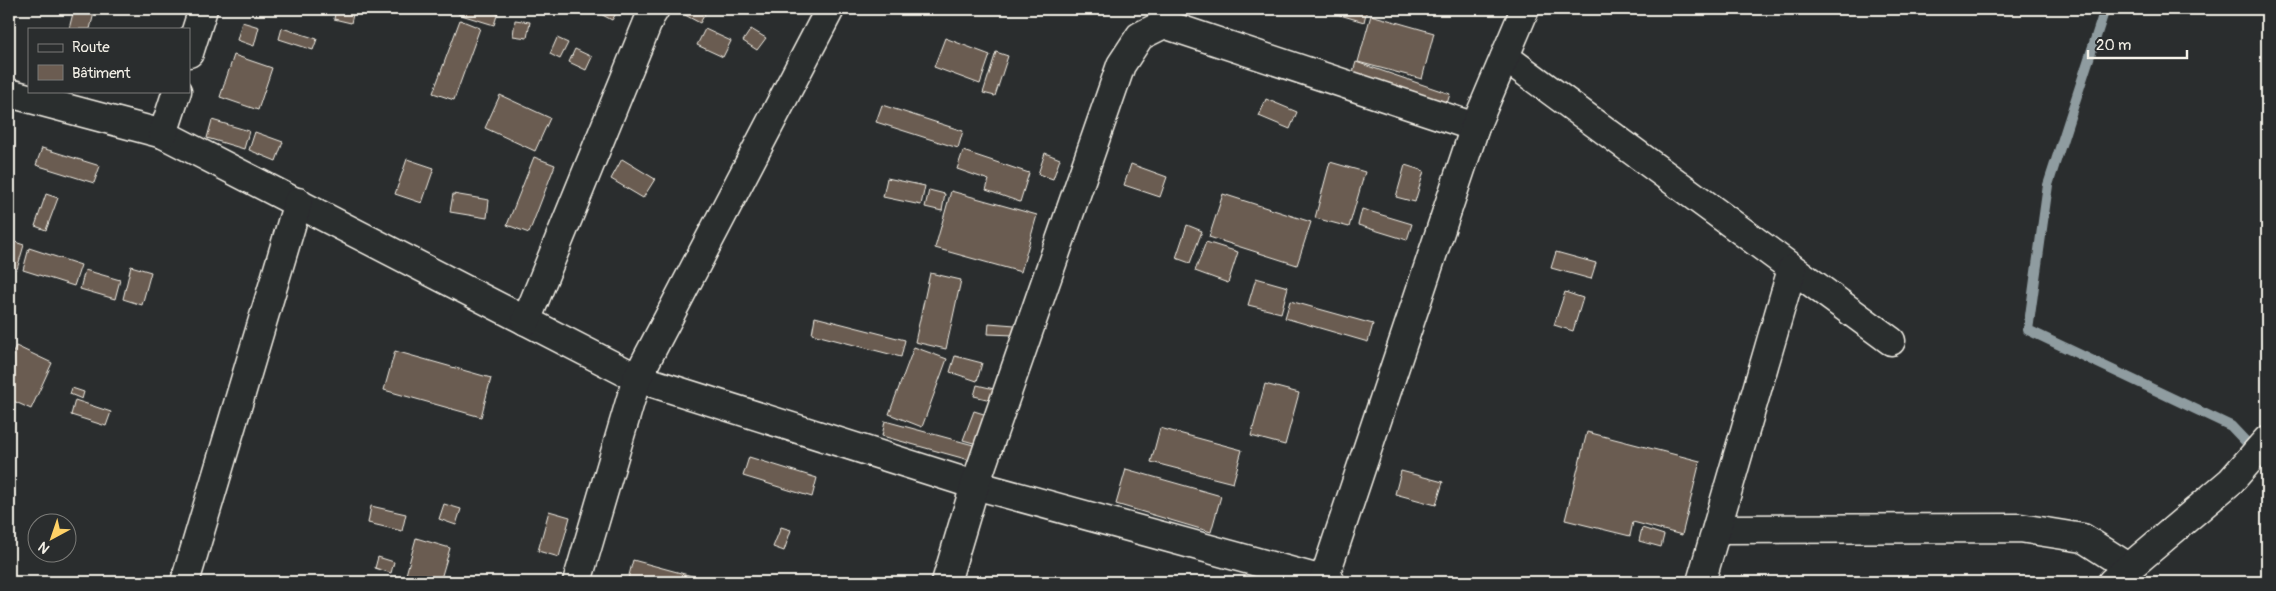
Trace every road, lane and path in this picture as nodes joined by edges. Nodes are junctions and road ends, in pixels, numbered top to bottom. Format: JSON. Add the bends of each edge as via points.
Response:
{"nodes":[{"id":1,"x":203,"y":9,"type":"edge"},
{"id":2,"x":830,"y":9,"type":"edge"},
{"id":3,"x":1525,"y":9,"type":"edge"},
{"id":4,"x":649,"y":11,"type":"edge"},
{"id":5,"x":190,"y":50,"type":"edge"},
{"id":6,"x":1505,"y":56,"type":"junction"},
{"id":7,"x":176,"y":92,"type":"edge"},
{"id":8,"x":9,"y":93,"type":"edge"},
{"id":9,"x":1475,"y":128,"type":"junction"},
{"id":10,"x":163,"y":134,"type":"junction"},
{"id":11,"x":298,"y":202,"type":"junction"},
{"id":12,"x":1792,"y":269,"type":"junction"},
{"id":13,"x":526,"y":321,"type":"junction"},
{"id":14,"x":1891,"y":341,"type":"dead end"},
{"id":15,"x":637,"y":378,"type":"junction"},
{"id":16,"x":2267,"y":440,"type":"edge"},
{"id":17,"x":975,"y":485,"type":"junction"},
{"id":18,"x":1717,"y":530,"type":"junction"},
{"id":19,"x":2121,"y":575,"type":"edge"},
{"id":20,"x":185,"y":582,"type":"edge"},
{"id":21,"x":577,"y":582,"type":"edge"},
{"id":22,"x":946,"y":582,"type":"edge"},
{"id":23,"x":1326,"y":582,"type":"edge"},
{"id":24,"x":1701,"y":582,"type":"edge"}],
"edges":[{"from":1,"to":5,"type":"street"},
{"from":2,"to":15,"type":"street"},
{"from":3,"to":6,"type":"street"},
{"from":4,"to":13,"type":"street"},
{"from":6,"to":9,"type":"street"},
{"from":6,"to":12,"type":"street"},
{"from":7,"to":10,"type":"street"},
{"from":8,"to":10,"type":"street"},
{"from":9,"to":17,"type":"street","via":[[1164,24],[1140,36],[1122,65]]},
{"from":9,"to":23,"type":"street"},
{"from":10,"to":11,"type":"street"},
{"from":11,"to":13,"type":"street"},
{"from":11,"to":20,"type":"street"},
{"from":12,"to":14,"type":"street"},
{"from":12,"to":18,"type":"street"},
{"from":13,"to":15,"type":"street"},
{"from":15,"to":17,"type":"street"},
{"from":15,"to":21,"type":"street"},
{"from":16,"to":19,"type":"street","via":[[2231,482]]},
{"from":17,"to":22,"type":"street"},
{"from":17,"to":23,"type":"street"},
{"from":18,"to":19,"type":"street","via":[[2020,528],[2083,538]]},
{"from":18,"to":24,"type":"street"}]}
